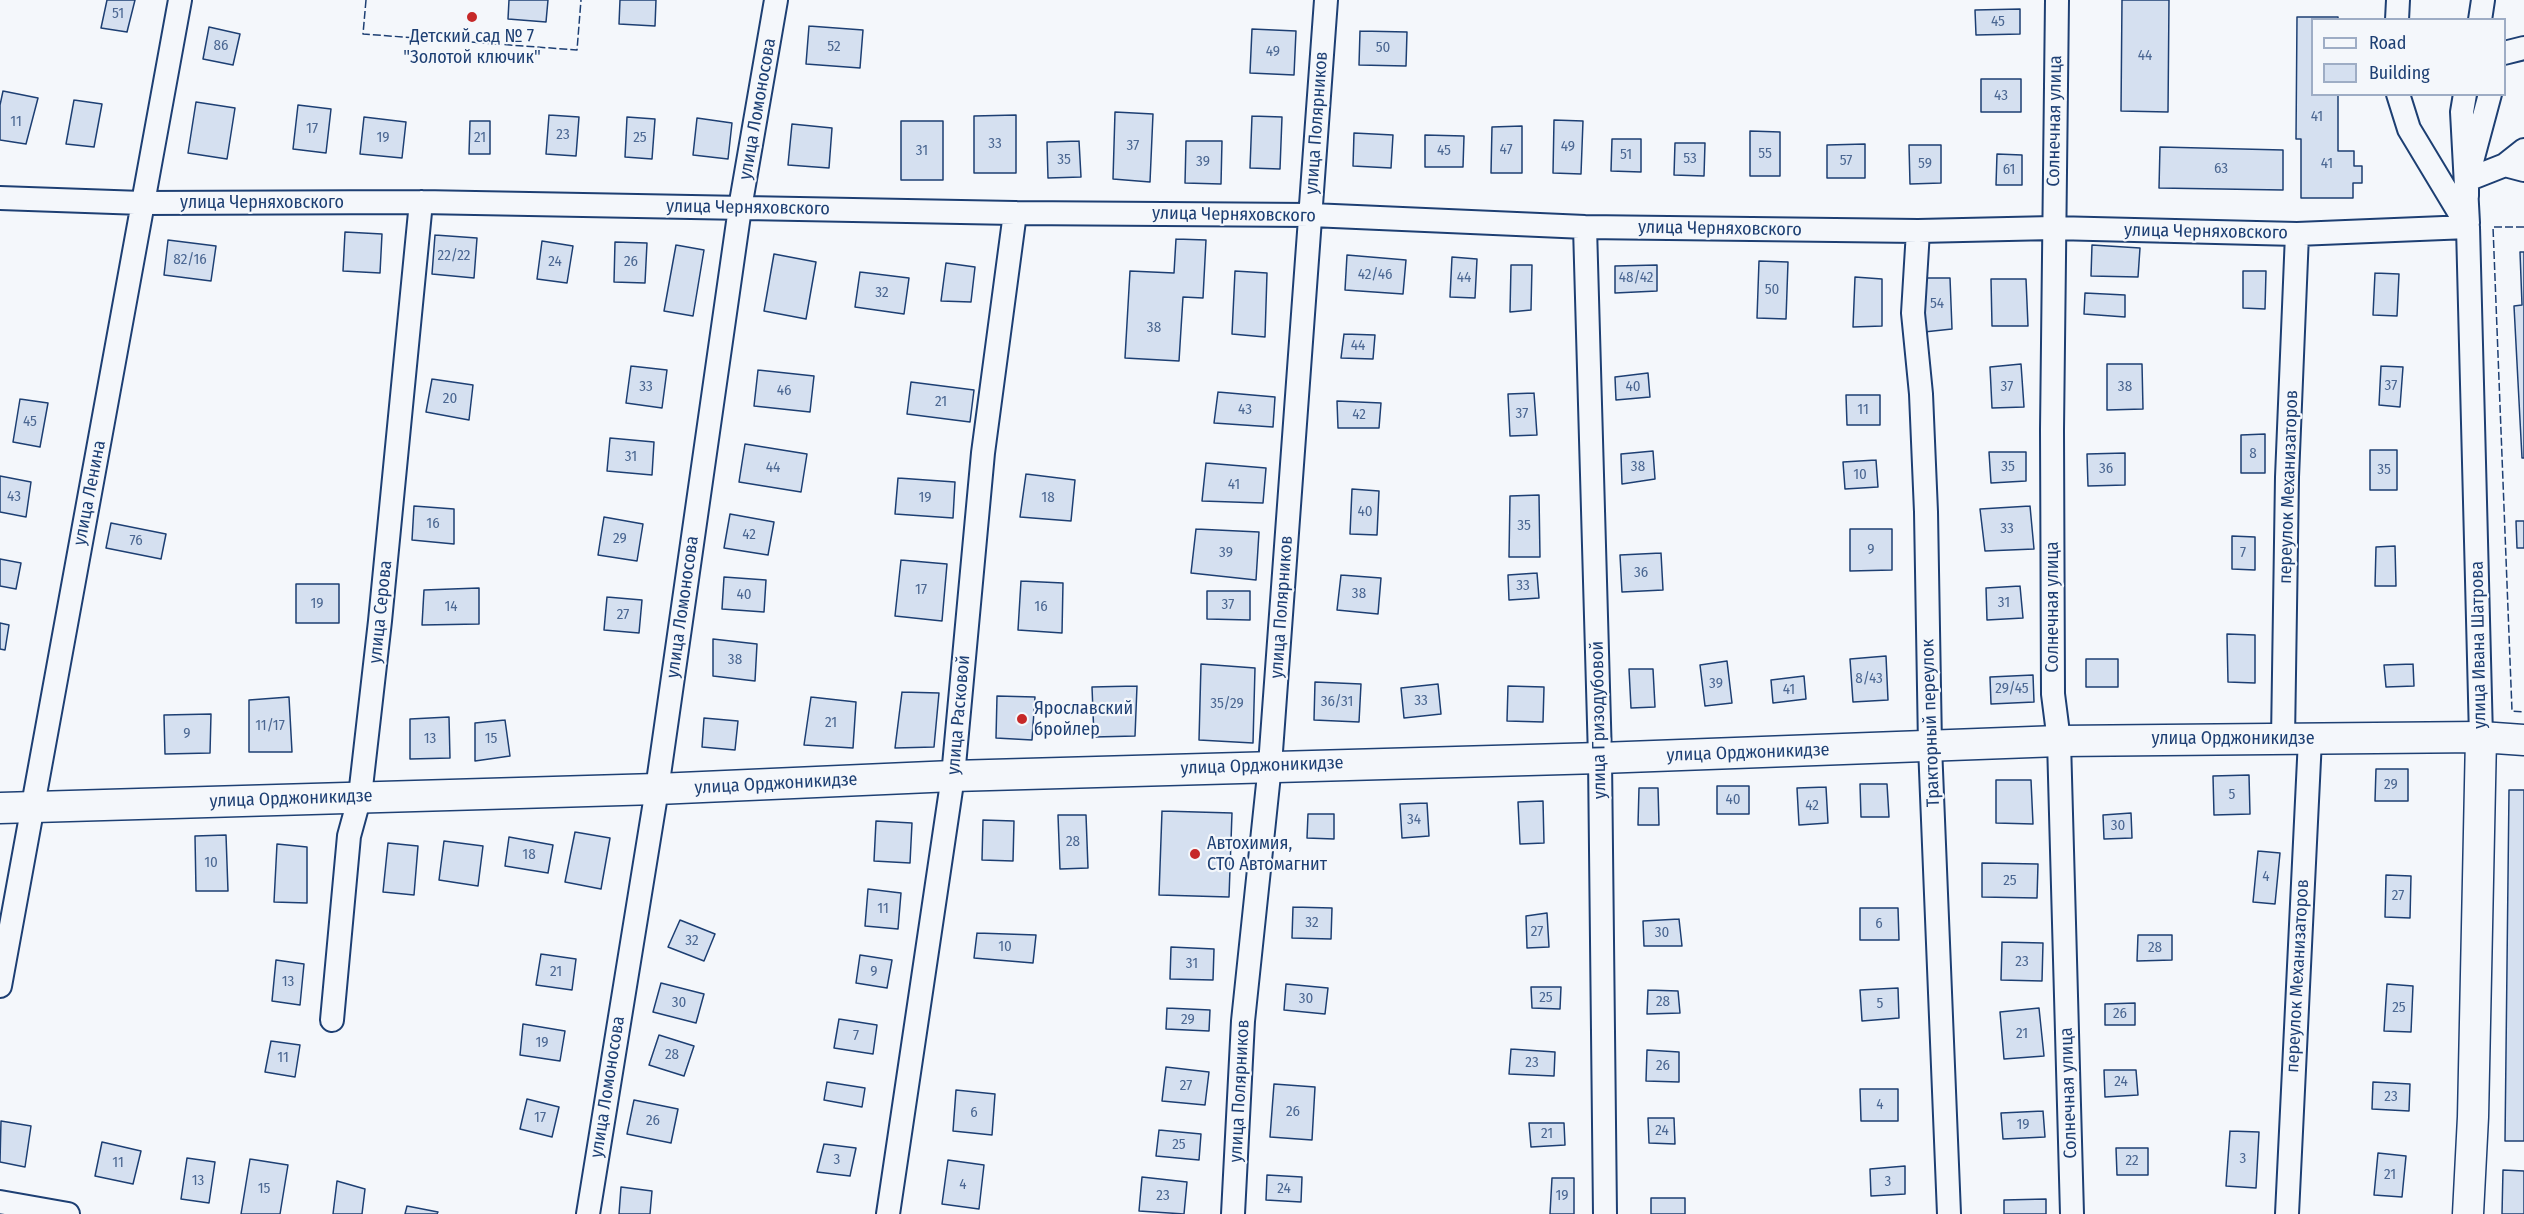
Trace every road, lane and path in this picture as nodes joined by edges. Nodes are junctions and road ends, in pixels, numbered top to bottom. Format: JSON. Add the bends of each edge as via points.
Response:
{"nodes":[{"id":1,"x":180,"y":0,"type":"edge"},
{"id":2,"x":776,"y":0,"type":"edge"},
{"id":3,"x":1326,"y":0,"type":"edge"},
{"id":4,"x":2057,"y":0,"type":"edge"},
{"id":5,"x":2398,"y":0,"type":"edge"},
{"id":6,"x":2483,"y":0,"type":"edge"},
{"id":7,"x":2397,"y":18,"type":"edge"},
{"id":8,"x":2480,"y":18,"type":"edge"},
{"id":9,"x":2524,"y":48,"type":"edge"},
{"id":10,"x":2506,"y":53,"type":"edge"},
{"id":11,"x":2399,"y":96,"type":"edge"},
{"id":12,"x":2465,"y":96,"type":"edge"},
{"id":13,"x":2489,"y":96,"type":"edge"},
{"id":14,"x":2524,"y":150,"type":"edge"},
{"id":15,"x":2515,"y":168,"type":"edge"},
{"id":16,"x":2467,"y":180,"type":"junction"},
{"id":17,"x":0,"y":198,"type":"edge"},
{"id":18,"x":421,"y":202,"type":"junction"},
{"id":19,"x":142,"y":203,"type":"junction"},
{"id":20,"x":740,"y":208,"type":"junction"},
{"id":21,"x":1015,"y":213,"type":"junction"},
{"id":22,"x":1311,"y":215,"type":"junction"},
{"id":23,"x":1585,"y":227,"type":"junction"},
{"id":24,"x":2468,"y":227,"type":"junction"},
{"id":25,"x":2053,"y":228,"type":"junction"},
{"id":26,"x":1918,"y":231,"type":"junction"},
{"id":27,"x":2297,"y":234,"type":"junction"},
{"id":28,"x":2481,"y":736,"type":"junction"},
{"id":29,"x":2297,"y":739,"type":"junction"},
{"id":30,"x":2524,"y":740,"type":"edge"},
{"id":31,"x":2059,"y":741,"type":"junction"},
{"id":32,"x":1930,"y":746,"type":"junction"},
{"id":33,"x":1600,"y":758,"type":"junction"},
{"id":34,"x":1270,"y":765,"type":"junction"},
{"id":35,"x":953,"y":776,"type":"junction"},
{"id":36,"x":657,"y":789,"type":"junction"},
{"id":37,"x":360,"y":796,"type":"junction"},
{"id":38,"x":0,"y":808,"type":"edge"},
{"id":39,"x":32,"y":808,"type":"junction"},
{"id":40,"x":0,"y":986,"type":"edge"},
{"id":41,"x":332,"y":1020,"type":"dead end"},
{"id":42,"x":0,"y":1202,"type":"edge"},
{"id":43,"x":68,"y":1214,"type":"edge"},
{"id":44,"x":588,"y":1214,"type":"edge"},
{"id":45,"x":888,"y":1214,"type":"edge"},
{"id":46,"x":1233,"y":1214,"type":"edge"},
{"id":47,"x":1605,"y":1214,"type":"edge"},
{"id":48,"x":1949,"y":1214,"type":"edge"},
{"id":49,"x":2072,"y":1214,"type":"edge"},
{"id":50,"x":2287,"y":1214,"type":"edge"},
{"id":51,"x":2468,"y":1214,"type":"edge"}],
"edges":[{"from":1,"to":19,"type":"street","name":"улица Ленина"},
{"from":2,"to":20,"type":"street","name":"улица Ломоносова"},
{"from":3,"to":22,"type":"street","name":"улица Полярников"},
{"from":4,"to":25,"type":"street","name":"Солнечная улица"},
{"from":5,"to":7,"type":"street"},
{"from":6,"to":8,"type":"street"},
{"from":9,"to":10,"type":"street"},
{"from":11,"to":24,"type":"street","name":"улица Ивана Шатрова","via":[[2409,129]]},
{"from":12,"to":24,"type":"street","via":[[2462,112]]},
{"from":13,"to":16,"type":"street"},
{"from":14,"to":15,"type":"street"},
{"from":15,"to":16,"type":"street"},
{"from":16,"to":24,"type":"street"},
{"from":17,"to":19,"type":"street","name":"улица Черняховского"},
{"from":18,"to":19,"type":"street","name":"улица Черняховского"},
{"from":18,"to":20,"type":"street","name":"улица Черняховского"},
{"from":18,"to":37,"type":"street","name":"улица Серова"},
{"from":19,"to":39,"type":"street","name":"улица Ленина"},
{"from":20,"to":21,"type":"street","name":"улица Черняховского"},
{"from":20,"to":36,"type":"street","name":"улица Ломоносова"},
{"from":21,"to":22,"type":"street","name":"улица Черняховского"},
{"from":21,"to":35,"type":"street","name":"улица Расковой","via":[[983,453]]},
{"from":22,"to":23,"type":"street","name":"улица Черняховского"},
{"from":22,"to":34,"type":"street","name":"улица Полярников"},
{"from":23,"to":26,"type":"street","name":"улица Черняховского"},
{"from":23,"to":33,"type":"street","name":"улица Гризодубовой"},
{"from":24,"to":27,"type":"street","name":"улица Черняховского"},
{"from":24,"to":28,"type":"street","name":"улица Ивана Шатрова"},
{"from":25,"to":26,"type":"street","name":"улица Черняховского"},
{"from":25,"to":27,"type":"street","name":"улица Черняховского"},
{"from":25,"to":31,"type":"street","name":"Солнечная улица","via":[[2053,682]]},
{"from":26,"to":32,"type":"street","name":"Тракторный переулок","via":[[1912,313],[1921,394],[1926,512]]},
{"from":27,"to":29,"type":"street","name":"переулок Механизаторов","via":[[2287,477]]},
{"from":28,"to":29,"type":"main road","name":"улица Орджоникидзе"},
{"from":28,"to":30,"type":"main road","name":"улица Орджоникидзе"},
{"from":28,"to":51,"type":"main road","name":"улица Ивана Шатрова"},
{"from":29,"to":31,"type":"main road","name":"улица Орджоникидзе"},
{"from":29,"to":50,"type":"street","name":"переулок Механизаторов"},
{"from":31,"to":32,"type":"main road","name":"улица Орджоникидзе"},
{"from":31,"to":49,"type":"street","name":"Солнечная улица"},
{"from":32,"to":33,"type":"main road","name":"улица Орджоникидзе"},
{"from":32,"to":48,"type":"street","name":"Тракторный переулок"},
{"from":33,"to":34,"type":"main road","name":"улица Орджоникидзе"},
{"from":33,"to":47,"type":"street","name":"улица Гризодубовой"},
{"from":34,"to":35,"type":"main road","name":"улица Орджоникидзе"},
{"from":34,"to":46,"type":"street","name":"улица Полярников","via":[[1243,1021]]},
{"from":35,"to":36,"type":"main road","name":"улица Орджоникидзе"},
{"from":35,"to":45,"type":"street","name":"улица Расковой"},
{"from":36,"to":37,"type":"main road","name":"улица Орджоникидзе"},
{"from":36,"to":44,"type":"street","name":"улица Ломоносова"},
{"from":37,"to":39,"type":"main road","name":"улица Орджоникидзе"},
{"from":37,"to":41,"type":"street","name":"улица Серова","via":[[349,836]]},
{"from":38,"to":39,"type":"main road","name":"улица Орджоникидзе"},
{"from":39,"to":40,"type":"street","name":"улица Ленина"},
{"from":42,"to":43,"type":"street"}]}
